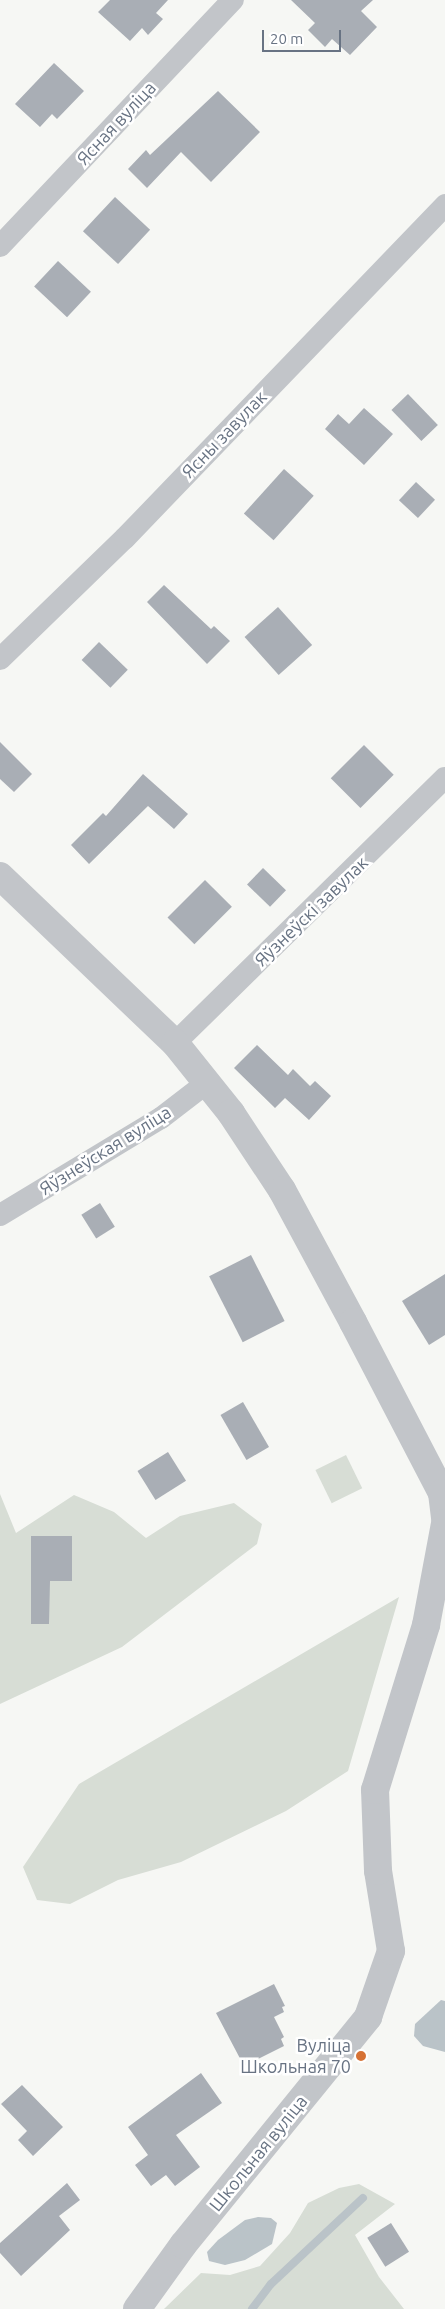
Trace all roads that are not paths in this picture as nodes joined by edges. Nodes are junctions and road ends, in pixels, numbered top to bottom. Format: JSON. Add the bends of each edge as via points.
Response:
{"nodes":[{"id":1,"x":233,"y":0,"type":"edge"},
{"id":2,"x":445,"y":205,"type":"edge"},
{"id":3,"x":0,"y":246,"type":"edge"},
{"id":4,"x":0,"y":659,"type":"edge"},
{"id":5,"x":445,"y":778,"type":"edge"},
{"id":6,"x":0,"y":876,"type":"edge"},
{"id":7,"x":175,"y":1043,"type":"junction"},
{"id":8,"x":208,"y":1082,"type":"junction"},
{"id":9,"x":0,"y":1215,"type":"edge"},
{"id":10,"x":445,"y":1518,"type":"edge"},
{"id":11,"x":445,"y":1523,"type":"edge"},
{"id":12,"x":137,"y":2309,"type":"edge"}],
"edges":[{"from":1,"to":3,"type":"street","name":"Ясная вуліца"},
{"from":2,"to":4,"type":"street","name":"Ясны завулак","via":[[125,538]]},
{"from":5,"to":7,"type":"street","name":"Яўзнеўскі завулак"},
{"from":6,"to":7,"type":"street"},
{"from":7,"to":8,"type":"street"},
{"from":8,"to":9,"type":"street","name":"Яўзнеўская вуліца","via":[[161,1118]]},
{"from":8,"to":10,"type":"street","via":[[282,1190],[442,1493]]},
{"from":11,"to":12,"type":"street","name":"Школьная вуліца","via":[[426,1625],[375,1790],[378,1871],[391,1951],[368,2017],[189,2238]]}]}
